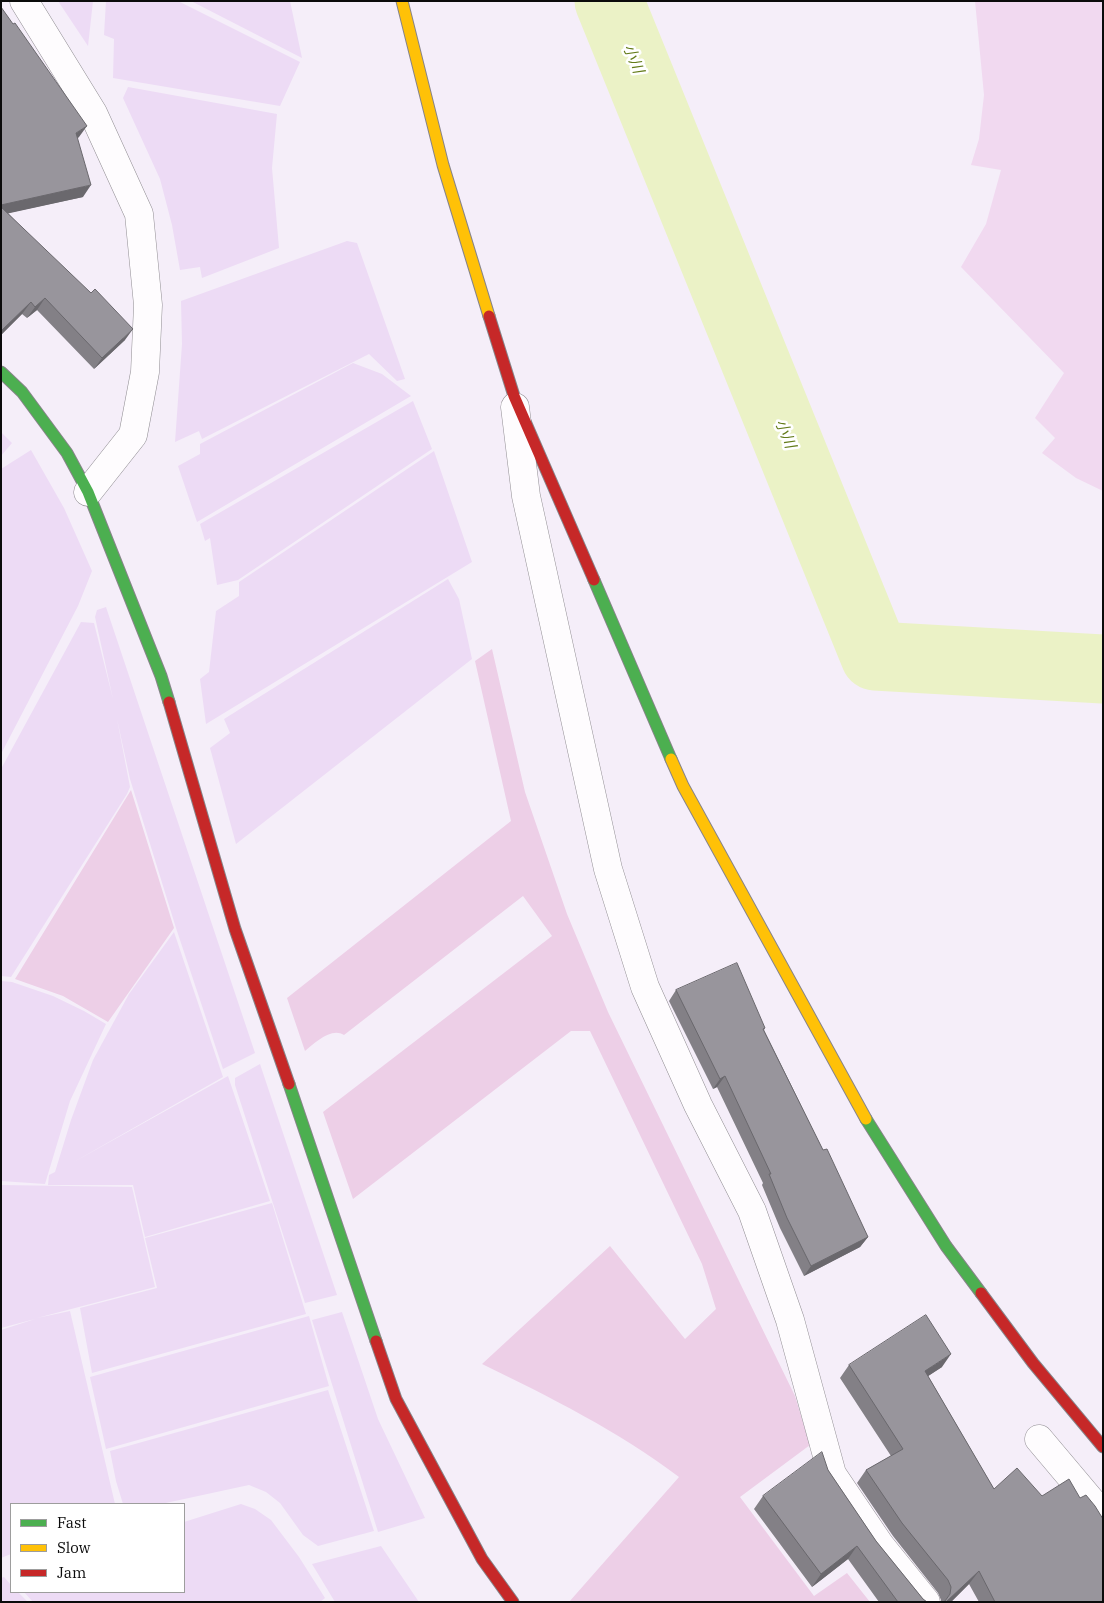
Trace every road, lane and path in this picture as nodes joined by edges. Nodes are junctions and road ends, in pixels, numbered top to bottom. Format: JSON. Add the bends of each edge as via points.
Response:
{"nodes":[{"id":1,"x":24,"y":1,"type":"edge"},
{"id":2,"x":402,"y":1,"type":"edge"},
{"id":3,"x":1,"y":372,"type":"edge"},
{"id":4,"x":514,"y":396,"type":"junction"},
{"id":5,"x":88,"y":492,"type":"junction"},
{"id":6,"x":1039,"y":1439,"type":"dead end"},
{"id":7,"x":1103,"y":1447,"type":"edge"},
{"id":8,"x":1103,"y":1515,"type":"edge"},
{"id":9,"x":513,"y":1602,"type":"edge"},
{"id":10,"x":926,"y":1602,"type":"edge"}],
"edges":[{"from":1,"to":5,"type":"street","via":[[92,113],[139,214],[148,305],[145,372],[133,435]]},
{"from":2,"to":4,"type":"street","via":[[443,165]]},
{"from":3,"to":5,"type":"street","via":[[22,392],[67,453]]},
{"from":4,"to":7,"type":"street","via":[[683,786],[860,1110],[946,1246],[1033,1363]]},
{"from":4,"to":10,"type":"street","via":[[526,496],[608,869],[645,987],[698,1105],[752,1211],[790,1320],[832,1474],[880,1545]]},
{"from":5,"to":9,"type":"street","via":[[161,676],[235,929],[396,1399],[482,1559]]},
{"from":6,"to":8,"type":"street"}]}
